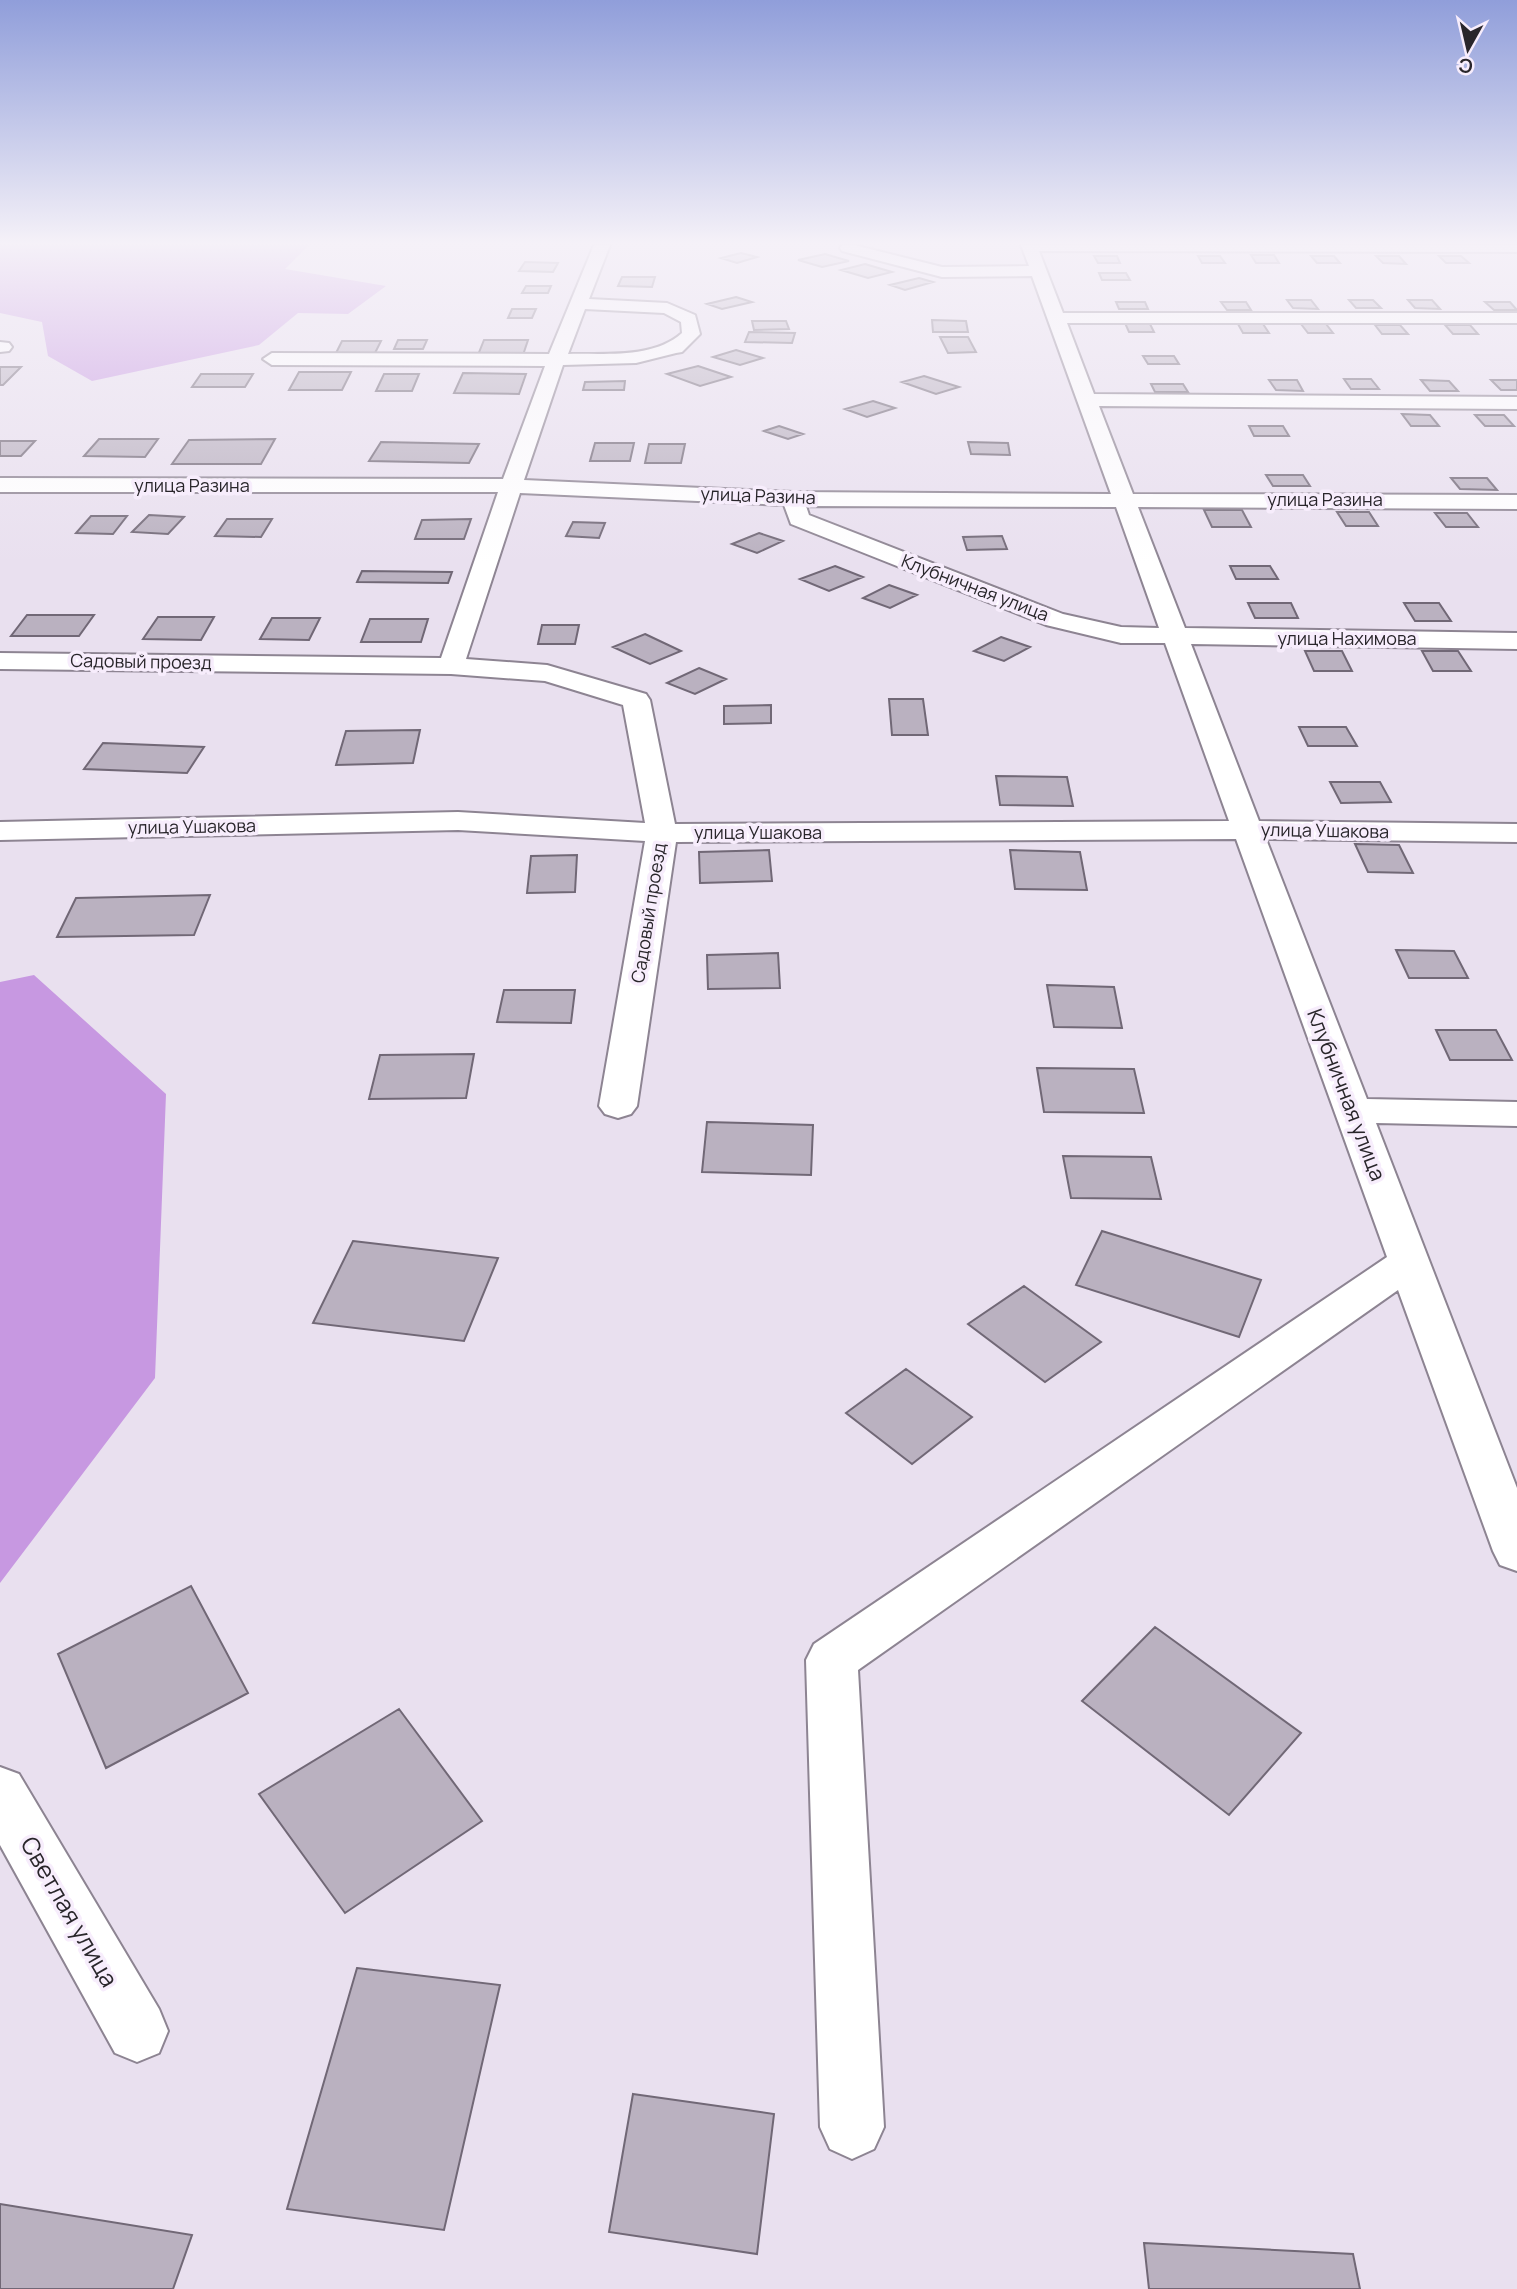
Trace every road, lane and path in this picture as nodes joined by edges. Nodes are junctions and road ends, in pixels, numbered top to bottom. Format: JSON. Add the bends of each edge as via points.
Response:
{"nodes":[{"id":1,"x":559,"y":352,"type":"edge"},
{"id":2,"x":659,"y":352,"type":"edge"},
{"id":3,"x":1069,"y":352,"type":"edge"},
{"id":4,"x":272,"y":359,"type":"dead end"},
{"id":5,"x":556,"y":360,"type":"junction"},
{"id":6,"x":1087,"y":400,"type":"junction"},
{"id":7,"x":1517,"y":403,"type":"edge"},
{"id":8,"x":0,"y":485,"type":"edge"},
{"id":9,"x":510,"y":486,"type":"junction"},
{"id":10,"x":793,"y":499,"type":"junction"},
{"id":11,"x":1124,"y":499,"type":"junction"},
{"id":12,"x":1517,"y":502,"type":"edge"},
{"id":13,"x":1178,"y":638,"type":"junction"},
{"id":14,"x":1517,"y":641,"type":"edge"},
{"id":15,"x":0,"y":661,"type":"edge"},
{"id":16,"x":451,"y":666,"type":"junction"},
{"id":17,"x":1248,"y":830,"type":"junction"},
{"id":18,"x":0,"y":831,"type":"edge"},
{"id":19,"x":662,"y":833,"type":"junction"},
{"id":20,"x":1517,"y":833,"type":"edge"},
{"id":21,"x":618,"y":1106,"type":"dead end"},
{"id":22,"x":1353,"y":1111,"type":"junction"},
{"id":23,"x":1517,"y":1114,"type":"edge"},
{"id":24,"x":1409,"y":1262,"type":"junction"},
{"id":25,"x":1517,"y":1551,"type":"edge"},
{"id":26,"x":0,"y":1792,"type":"edge"},
{"id":27,"x":137,"y":2031,"type":"dead end"},
{"id":28,"x":852,"y":2127,"type":"dead end"}],
"edges":[{"from":1,"to":5,"type":"street"},
{"from":2,"to":5,"type":"street"},
{"from":3,"to":6,"type":"street","name":"Клубничная улица"},
{"from":4,"to":5,"type":"street"},
{"from":5,"to":9,"type":"street"},
{"from":6,"to":7,"type":"street"},
{"from":6,"to":11,"type":"street","name":"Клубничная улица"},
{"from":8,"to":9,"type":"street","name":"улица Разина"},
{"from":9,"to":10,"type":"street","name":"улица Разина"},
{"from":9,"to":16,"type":"street"},
{"from":10,"to":11,"type":"street","name":"улица Разина"},
{"from":10,"to":13,"type":"street","name":"Клубничная улица","via":[[799,519],[1055,620],[1121,635]]},
{"from":11,"to":12,"type":"street","name":"улица Разина"},
{"from":11,"to":13,"type":"street","name":"Клубничная улица"},
{"from":13,"to":14,"type":"street","name":"улица Нахимова"},
{"from":13,"to":17,"type":"street","name":"Клубничная улица"},
{"from":15,"to":16,"type":"street","name":"Садовый проезд"},
{"from":16,"to":19,"type":"street","name":"Садовый проезд","via":[[547,673],[636,700]]},
{"from":17,"to":19,"type":"street","name":"улица Ушакова"},
{"from":17,"to":20,"type":"street","name":"улица Ушакова"},
{"from":17,"to":22,"type":"street","name":"Клубничная улица"},
{"from":18,"to":19,"type":"street","name":"улица Ушакова","via":[[458,821]]},
{"from":19,"to":21,"type":"street","name":"Садовый проезд"},
{"from":22,"to":23,"type":"street"},
{"from":22,"to":24,"type":"street","name":"Клубничная улица"},
{"from":24,"to":25,"type":"street","name":"Клубничная улица"},
{"from":24,"to":28,"type":"street","via":[[832,1660]]},
{"from":26,"to":27,"type":"street","name":"Светлая улица"}]}
